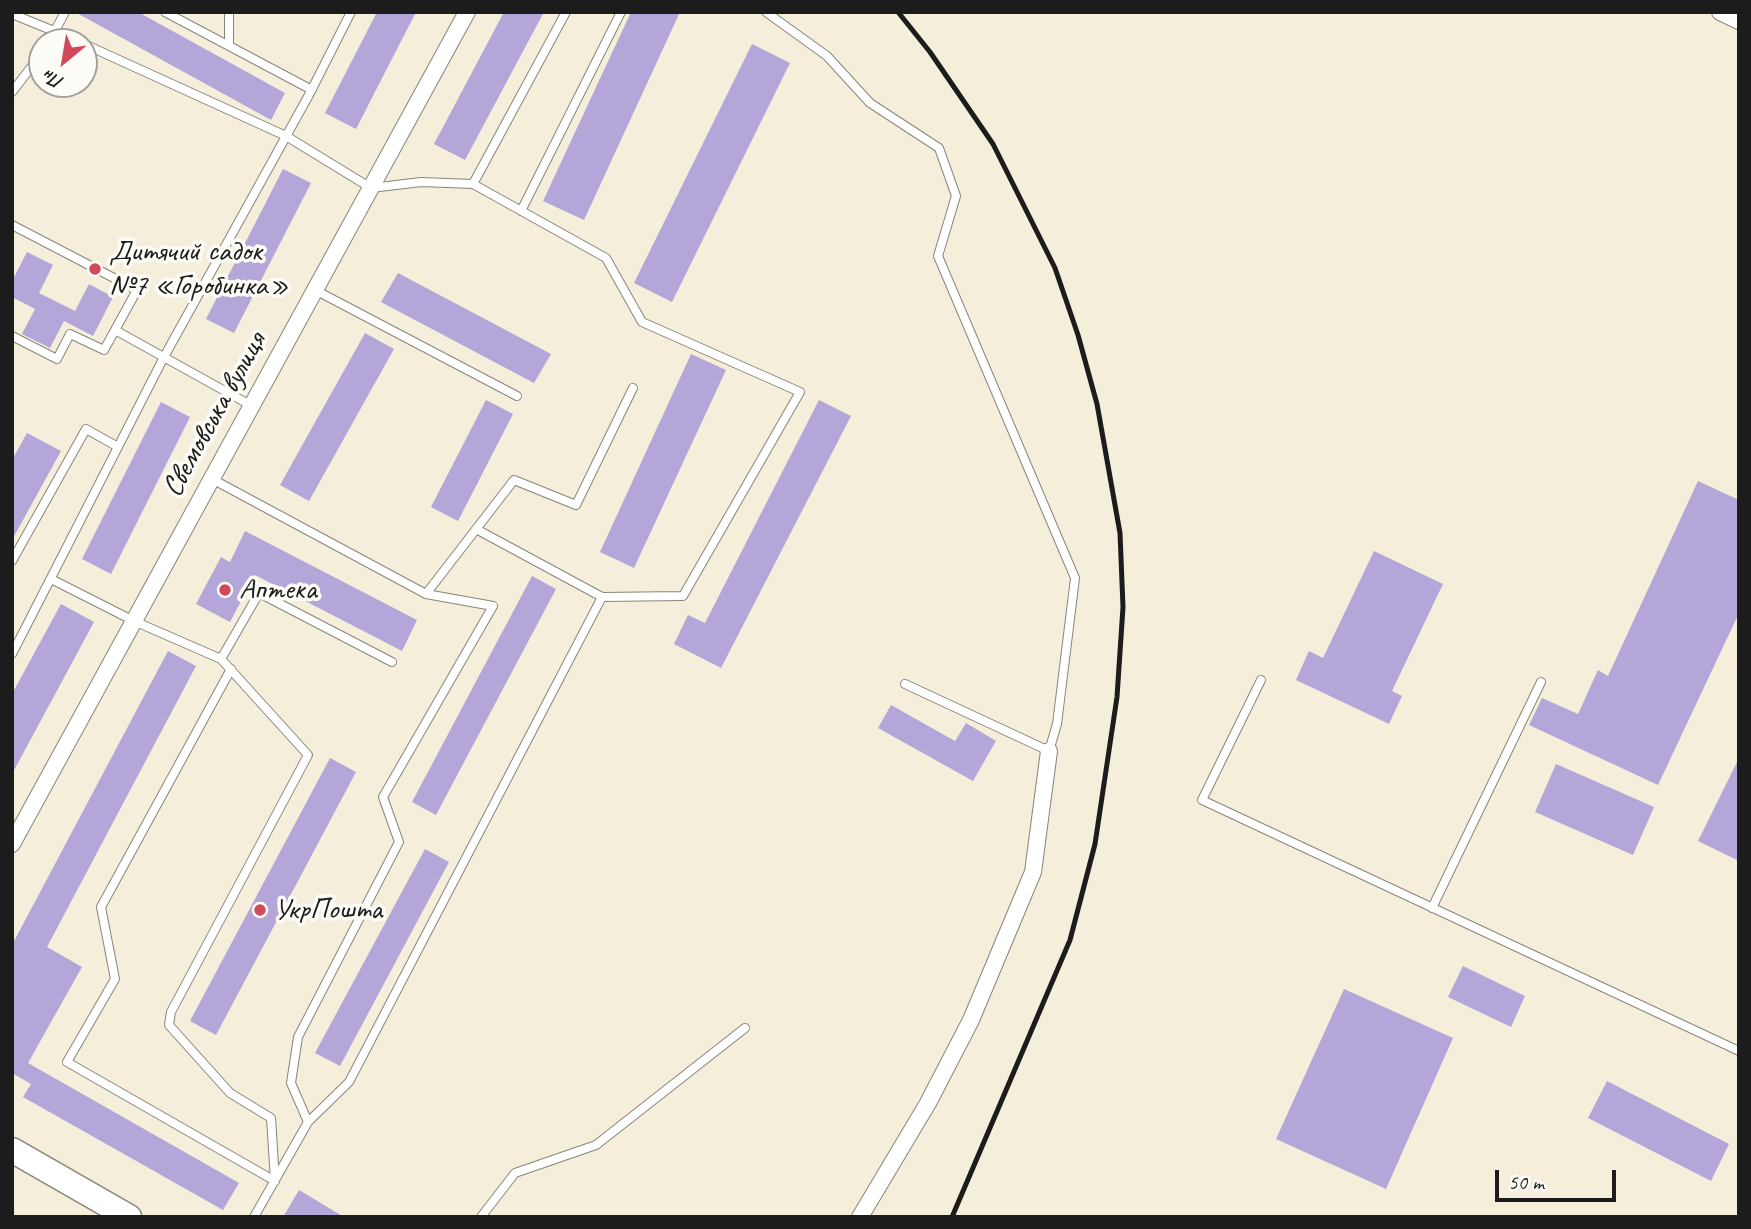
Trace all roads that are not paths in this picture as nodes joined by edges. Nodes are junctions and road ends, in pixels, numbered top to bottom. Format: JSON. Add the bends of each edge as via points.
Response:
{"nodes":[{"id":1,"x":65,"y":12,"type":"edge"},
{"id":2,"x":165,"y":12,"type":"edge"},
{"id":3,"x":229,"y":12,"type":"edge"},
{"id":4,"x":351,"y":12,"type":"edge"},
{"id":5,"x":467,"y":12,"type":"edge"},
{"id":6,"x":566,"y":12,"type":"edge"},
{"id":7,"x":621,"y":12,"type":"edge"},
{"id":8,"x":765,"y":12,"type":"edge"},
{"id":9,"x":1720,"y":12,"type":"edge"},
{"id":10,"x":12,"y":14,"type":"edge"},
{"id":11,"x":1739,"y":21,"type":"edge"},
{"id":12,"x":50,"y":28,"type":"edge"},
{"id":13,"x":56,"y":28,"type":"edge"},
{"id":14,"x":229,"y":46,"type":"junction"},
{"id":15,"x":98,"y":50,"type":"edge"},
{"id":16,"x":28,"y":71,"type":"edge"},
{"id":17,"x":312,"y":90,"type":"junction"},
{"id":18,"x":12,"y":92,"type":"edge"},
{"id":19,"x":286,"y":136,"type":"junction"},
{"id":20,"x":473,"y":184,"type":"junction"},
{"id":21,"x":371,"y":188,"type":"junction"},
{"id":22,"x":521,"y":211,"type":"junction"},
{"id":23,"x":12,"y":225,"type":"edge"},
{"id":24,"x":315,"y":290,"type":"junction"},
{"id":25,"x":115,"y":330,"type":"junction"},
{"id":26,"x":12,"y":336,"type":"edge"},
{"id":27,"x":164,"y":357,"type":"junction"},
{"id":28,"x":633,"y":388,"type":"dead end"},
{"id":29,"x":517,"y":396,"type":"dead end"},
{"id":30,"x":252,"y":406,"type":"junction"},
{"id":31,"x":118,"y":447,"type":"junction"},
{"id":32,"x":212,"y":479,"type":"junction"},
{"id":33,"x":476,"y":529,"type":"junction"},
{"id":34,"x":12,"y":561,"type":"edge"},
{"id":35,"x":51,"y":579,"type":"junction"},
{"id":36,"x":426,"y":594,"type":"junction"},
{"id":37,"x":602,"y":597,"type":"junction"},
{"id":38,"x":134,"y":621,"type":"junction"},
{"id":39,"x":12,"y":654,"type":"edge"},
{"id":40,"x":221,"y":659,"type":"junction"},
{"id":41,"x":392,"y":662,"type":"dead end"},
{"id":42,"x":231,"y":669,"type":"junction"},
{"id":43,"x":1261,"y":680,"type":"dead end"},
{"id":44,"x":1541,"y":682,"type":"dead end"},
{"id":45,"x":905,"y":684,"type":"dead end"},
{"id":46,"x":1049,"y":751,"type":"junction"},
{"id":47,"x":12,"y":844,"type":"edge"},
{"id":48,"x":1432,"y":908,"type":"junction"},
{"id":49,"x":745,"y":1028,"type":"dead end"},
{"id":50,"x":1739,"y":1051,"type":"edge"},
{"id":51,"x":308,"y":1122,"type":"junction"},
{"id":52,"x":12,"y":1150,"type":"edge"},
{"id":53,"x":275,"y":1181,"type":"junction"},
{"id":54,"x":129,"y":1217,"type":"edge"},
{"id":55,"x":254,"y":1217,"type":"edge"},
{"id":56,"x":481,"y":1217,"type":"edge"},
{"id":57,"x":860,"y":1217,"type":"edge"}],
"edges":[{"from":1,"to":13,"type":"lane"},
{"from":2,"to":14,"type":"lane"},
{"from":3,"to":14,"type":"lane"},
{"from":4,"to":17,"type":"lane"},
{"from":5,"to":21,"type":"street","name":"Свемовська вулиця"},
{"from":6,"to":20,"type":"lane"},
{"from":7,"to":22,"type":"lane"},
{"from":8,"to":46,"type":"lane","via":[[827,56],[870,103],[939,148],[956,196],[938,256],[1075,578],[1057,723]]},
{"from":9,"to":11,"type":"street"},
{"from":10,"to":12,"type":"lane"},
{"from":14,"to":17,"type":"lane"},
{"from":15,"to":19,"type":"lane"},
{"from":16,"to":18,"type":"lane"},
{"from":17,"to":19,"type":"lane"},
{"from":19,"to":21,"type":"lane"},
{"from":19,"to":27,"type":"lane"},
{"from":20,"to":21,"type":"lane","via":[[421,182]]},
{"from":20,"to":22,"type":"lane"},
{"from":21,"to":24,"type":"street","name":"Свемовська вулиця"},
{"from":22,"to":37,"type":"lane","via":[[606,258],[642,321],[800,392],[683,596]]},
{"from":23,"to":25,"type":"lane","via":[[137,290]]},
{"from":24,"to":29,"type":"lane"},
{"from":24,"to":30,"type":"street","name":"Свемовська вулиця"},
{"from":25,"to":26,"type":"lane","via":[[104,350],[70,334],[57,359]]},
{"from":25,"to":27,"type":"lane"},
{"from":27,"to":30,"type":"lane"},
{"from":27,"to":31,"type":"lane"},
{"from":28,"to":33,"type":"lane","via":[[576,505],[514,480]]},
{"from":30,"to":32,"type":"street","name":"Свемовська вулиця"},
{"from":31,"to":34,"type":"lane","via":[[86,429]]},
{"from":31,"to":35,"type":"lane"},
{"from":32,"to":36,"type":"lane"},
{"from":32,"to":38,"type":"street","name":"Свемовська вулиця"},
{"from":33,"to":36,"type":"lane"},
{"from":33,"to":37,"type":"lane"},
{"from":35,"to":38,"type":"lane"},
{"from":35,"to":39,"type":"lane"},
{"from":36,"to":51,"type":"lane","via":[[493,606],[383,797],[399,842],[298,1037],[291,1083]]},
{"from":37,"to":51,"type":"lane","via":[[349,1082]]},
{"from":38,"to":40,"type":"lane"},
{"from":38,"to":47,"type":"street","name":"Свемовська вулиця"},
{"from":40,"to":41,"type":"lane","via":[[258,593]]},
{"from":40,"to":42,"type":"lane"},
{"from":42,"to":53,"type":"lane","via":[[308,755],[171,1012],[169,1025],[230,1093],[271,1118]]},
{"from":42,"to":53,"type":"lane","via":[[101,906],[115,979],[68,1062]]},
{"from":43,"to":48,"type":"lane","via":[[1202,800]]},
{"from":44,"to":48,"type":"lane"},
{"from":45,"to":46,"type":"lane"},
{"from":46,"to":57,"type":"street","via":[[1033,872],[971,1020]]},
{"from":48,"to":50,"type":"lane"},
{"from":49,"to":56,"type":"lane","via":[[596,1145],[515,1173]]},
{"from":51,"to":53,"type":"lane"},
{"from":52,"to":54,"type":"main road"},
{"from":53,"to":55,"type":"lane"}]}
